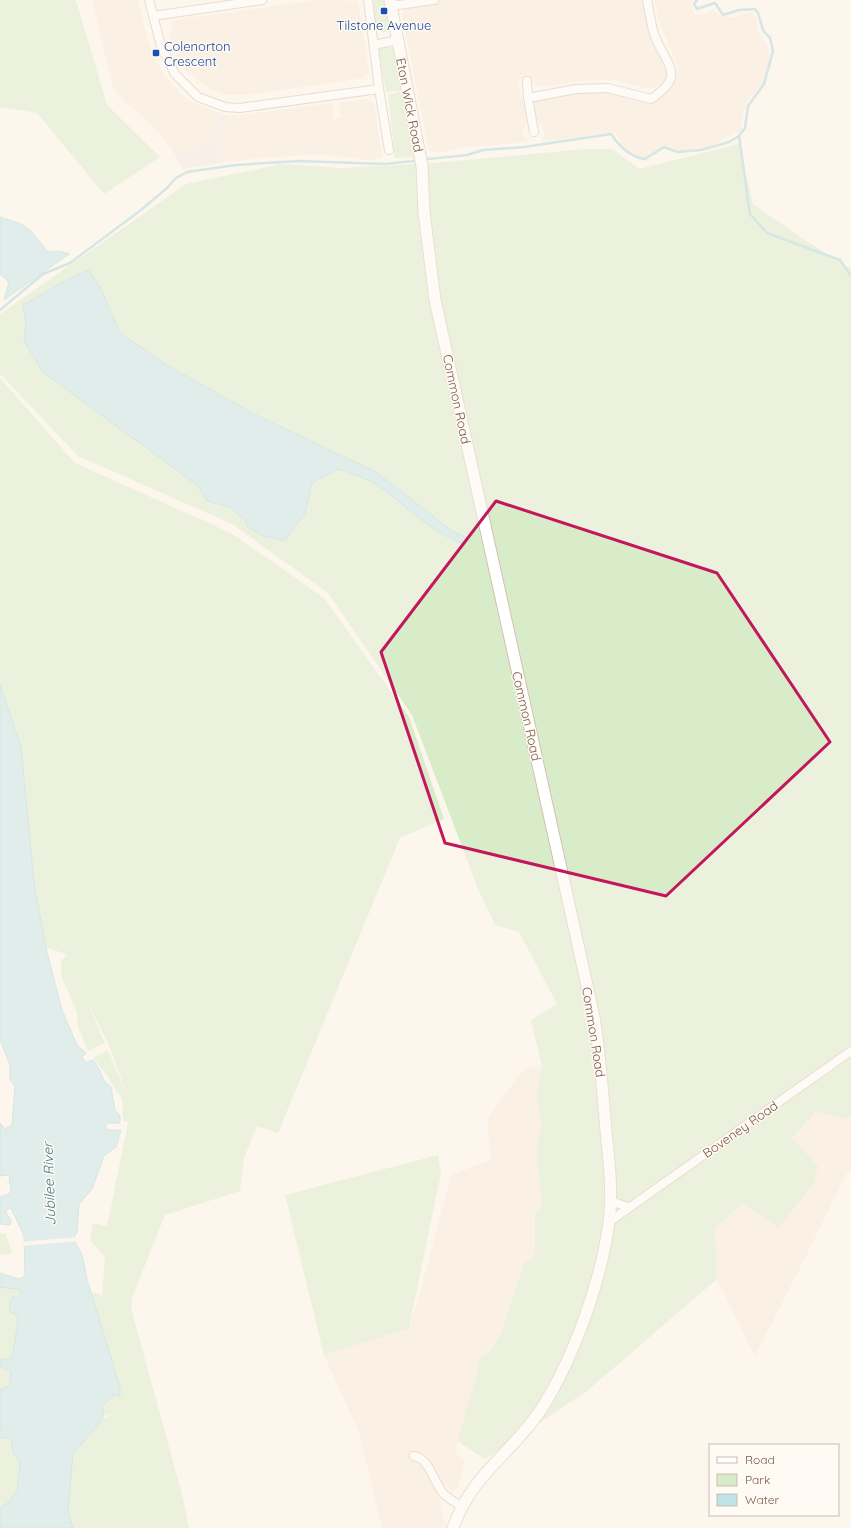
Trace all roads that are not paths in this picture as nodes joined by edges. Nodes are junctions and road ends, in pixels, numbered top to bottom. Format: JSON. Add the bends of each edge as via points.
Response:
{"nodes":[{"id":1,"x":149,"y":0,"type":"edge"},
{"id":2,"x":262,"y":0,"type":"edge"},
{"id":3,"x":368,"y":0,"type":"edge"},
{"id":4,"x":434,"y":0,"type":"edge"},
{"id":5,"x":647,"y":0,"type":"edge"},
{"id":6,"x":390,"y":3,"type":"edge"},
{"id":7,"x":153,"y":16,"type":"junction"},
{"id":8,"x":397,"y":40,"type":"junction"},
{"id":9,"x":374,"y":45,"type":"junction"},
{"id":10,"x":527,"y":81,"type":"dead end"},
{"id":11,"x":376,"y":90,"type":"junction"},
{"id":12,"x":528,"y":98,"type":"junction"},
{"id":13,"x":534,"y":132,"type":"dead end"},
{"id":14,"x":389,"y":150,"type":"dead end"},
{"id":15,"x":424,"y":212,"type":"joint"},
{"id":16,"x":851,"y":1051,"type":"edge"},
{"id":17,"x":610,"y":1201,"type":"junction"},
{"id":18,"x":628,"y":1207,"type":"junction"},
{"id":19,"x":609,"y":1222,"type":"junction"},
{"id":20,"x":414,"y":1456,"type":"dead end"},
{"id":21,"x":461,"y":1506,"type":"junction"},
{"id":22,"x":453,"y":1528,"type":"edge"}],
"edges":[{"from":1,"to":7,"type":"street"},
{"from":2,"to":7,"type":"street"},
{"from":3,"to":9,"type":"street"},
{"from":4,"to":6,"type":"street"},
{"from":5,"to":12,"type":"street","via":[[656,38],[670,64],[672,74],[665,90],[651,99],[608,88],[576,89]]},
{"from":6,"to":8,"type":"main road","name":"Eton Wick Road"},
{"from":7,"to":11,"type":"street","via":[[161,46],[175,74],[198,97],[225,106],[240,108]]},
{"from":8,"to":9,"type":"street"},
{"from":8,"to":15,"type":"main road","name":"Eton Wick Road","via":[[422,166]]},
{"from":9,"to":11,"type":"street"},
{"from":10,"to":12,"type":"street"},
{"from":11,"to":14,"type":"street"},
{"from":12,"to":13,"type":"street"},
{"from":15,"to":17,"type":"main road","name":"Common Road","via":[[435,300],[594,1018],[602,1081]]},
{"from":16,"to":18,"type":"street","name":"Boveney Road"},
{"from":17,"to":18,"type":"street"},
{"from":17,"to":19,"type":"main road","name":"Common Road"},
{"from":18,"to":19,"type":"street","name":"Boveney Road"},
{"from":19,"to":21,"type":"main road","name":"Common Road","via":[[600,1270],[588,1307],[557,1382],[527,1428],[478,1482]]},
{"from":20,"to":21,"type":"street","via":[[421,1457],[427,1464],[443,1494]]},
{"from":21,"to":22,"type":"main road","name":"Common Road"}]}
